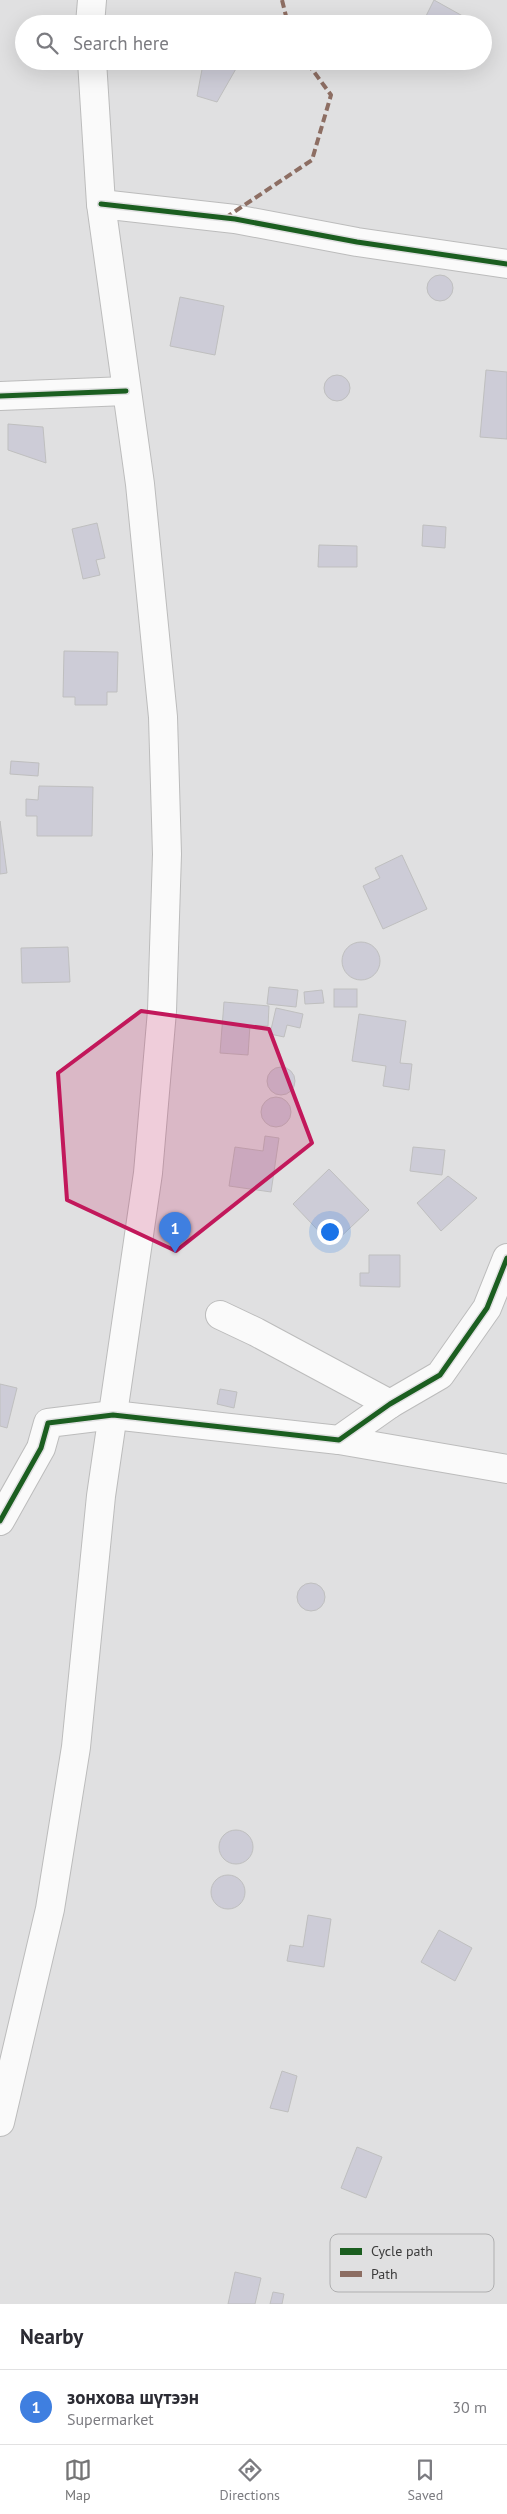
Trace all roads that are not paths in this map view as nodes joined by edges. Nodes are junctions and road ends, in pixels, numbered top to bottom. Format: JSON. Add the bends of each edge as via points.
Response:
{"nodes":[{"id":1,"x":92,"y":0,"type":"edge"},
{"id":2,"x":91,"y":15,"type":"edge"},
{"id":3,"x":93,"y":70,"type":"edge"},
{"id":4,"x":101,"y":204,"type":"junction"},
{"id":5,"x":507,"y":264,"type":"edge"},
{"id":6,"x":126,"y":390,"type":"junction"},
{"id":7,"x":0,"y":396,"type":"edge"},
{"id":8,"x":507,"y":1258,"type":"edge"},
{"id":9,"x":220,"y":1316,"type":"dead end"},
{"id":10,"x":390,"y":1404,"type":"junction"},
{"id":11,"x":113,"y":1415,"type":"junction"},
{"id":12,"x":339,"y":1440,"type":"junction"},
{"id":13,"x":507,"y":1469,"type":"edge"},
{"id":14,"x":0,"y":1522,"type":"edge"},
{"id":15,"x":0,"y":2122,"type":"edge"}],
"edges":[{"from":1,"to":2,"type":"main road"},
{"from":3,"to":4,"type":"main road"},
{"from":4,"to":5,"type":"main road","via":[[235,219],[357,242]]},
{"from":4,"to":6,"type":"main road"},
{"from":6,"to":7,"type":"main road"},
{"from":6,"to":11,"type":"main road","via":[[140,484],[163,717],[167,854],[162,1011],[148,1173]]},
{"from":8,"to":10,"type":"main road","via":[[487,1308],[440,1375]]},
{"from":9,"to":10,"type":"main road"},
{"from":10,"to":12,"type":"main road"},
{"from":11,"to":12,"type":"main road"},
{"from":11,"to":14,"type":"main road","via":[[48,1423],[41,1448]]},
{"from":11,"to":15,"type":"main road","via":[[101,1496],[73,1766],[50,1909]]},
{"from":12,"to":13,"type":"main road"}]}
